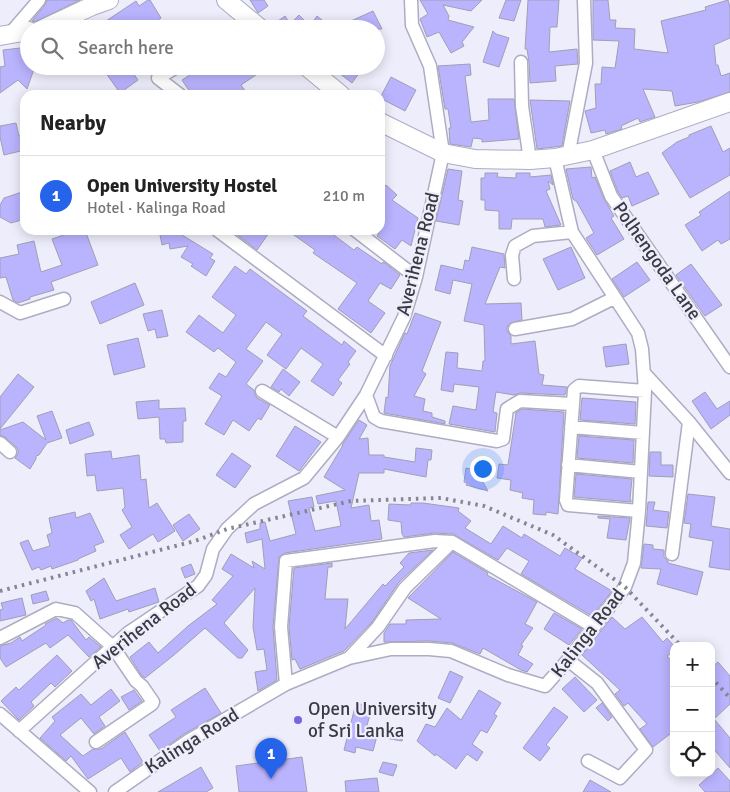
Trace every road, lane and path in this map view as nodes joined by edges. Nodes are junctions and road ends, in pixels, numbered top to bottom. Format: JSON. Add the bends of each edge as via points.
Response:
{"nodes":[{"id":1,"x":39,"y":0,"type":"edge"},
{"id":2,"x":110,"y":0,"type":"edge"},
{"id":3,"x":226,"y":0,"type":"edge"},
{"id":4,"x":411,"y":0,"type":"edge"},
{"id":5,"x":584,"y":0,"type":"edge"},
{"id":6,"x":64,"y":20,"type":"edge"},
{"id":7,"x":244,"y":20,"type":"edge"},
{"id":8,"x":20,"y":33,"type":"edge"},
{"id":9,"x":4,"y":36,"type":"edge"},
{"id":10,"x":521,"y":62,"type":"dead end"},
{"id":11,"x":163,"y":75,"type":"edge"},
{"id":12,"x":317,"y":75,"type":"edge"},
{"id":13,"x":174,"y":90,"type":"edge"},
{"id":14,"x":334,"y":90,"type":"edge"},
{"id":15,"x":730,"y":102,"type":"edge"},
{"id":16,"x":385,"y":124,"type":"edge"},
{"id":17,"x":593,"y":150,"type":"junction"},
{"id":18,"x":443,"y":153,"type":"junction"},
{"id":19,"x":561,"y":157,"type":"junction"},
{"id":20,"x":530,"y":160,"type":"junction"},
{"id":21,"x":572,"y":232,"type":"junction"},
{"id":22,"x":223,"y":235,"type":"edge"},
{"id":23,"x":362,"y":235,"type":"edge"},
{"id":24,"x":416,"y":276,"type":"junction"},
{"id":25,"x":514,"y":279,"type":"dead end"},
{"id":26,"x":614,"y":298,"type":"junction"},
{"id":27,"x":64,"y":299,"type":"dead end"},
{"id":28,"x":0,"y":302,"type":"edge"},
{"id":29,"x":515,"y":329,"type":"dead end"},
{"id":30,"x":386,"y":356,"type":"junction"},
{"id":31,"x":730,"y":367,"type":"edge"},
{"id":32,"x":645,"y":374,"type":"junction"},
{"id":33,"x":262,"y":390,"type":"dead end"},
{"id":34,"x":645,"y":391,"type":"junction"},
{"id":35,"x":366,"y":394,"type":"junction"},
{"id":36,"x":572,"y":404,"type":"junction"},
{"id":37,"x":689,"y":422,"type":"junction"},
{"id":38,"x":571,"y":427,"type":"junction"},
{"id":39,"x":643,"y":433,"type":"junction"},
{"id":40,"x":338,"y":437,"type":"junction"},
{"id":41,"x":568,"y":465,"type":"junction"},
{"id":42,"x":641,"y":472,"type":"junction"},
{"id":43,"x":730,"y":473,"type":"edge"},
{"id":44,"x":639,"y":511,"type":"junction"},
{"id":45,"x":452,"y":542,"type":"junction"},
{"id":46,"x":672,"y":554,"type":"dead end"},
{"id":47,"x":594,"y":627,"type":"junction"},
{"id":48,"x":0,"y":638,"type":"edge"},
{"id":49,"x":113,"y":647,"type":"junction"},
{"id":50,"x":349,"y":658,"type":"junction"},
{"id":51,"x":568,"y":660,"type":"junction"},
{"id":52,"x":286,"y":684,"type":"junction"},
{"id":53,"x":0,"y":714,"type":"edge"},
{"id":54,"x":18,"y":731,"type":"junction"},
{"id":55,"x":96,"y":742,"type":"dead end"},
{"id":56,"x":588,"y":761,"type":"dead end"},
{"id":57,"x":90,"y":792,"type":"edge"},
{"id":58,"x":115,"y":792,"type":"edge"}],
"edges":[{"from":1,"to":9,"type":"street"},
{"from":2,"to":6,"type":"main road"},
{"from":3,"to":7,"type":"main road"},
{"from":4,"to":18,"type":"street","via":[[412,25],[430,66]]},
{"from":5,"to":19,"type":"street","via":[[586,64]]},
{"from":8,"to":9,"type":"main road"},
{"from":10,"to":20,"type":"street","via":[[522,106]]},
{"from":11,"to":13,"type":"street","via":[[158,78]]},
{"from":12,"to":14,"type":"main road"},
{"from":15,"to":17,"type":"main road"},
{"from":16,"to":18,"type":"main road"},
{"from":17,"to":19,"type":"main road"},
{"from":17,"to":31,"type":"street","name":"Polhengoda Lane","via":[[611,196]]},
{"from":18,"to":20,"type":"main road","via":[[475,160]]},
{"from":18,"to":24,"type":"street","name":"Averihena Road"},
{"from":19,"to":20,"type":"main road"},
{"from":19,"to":21,"type":"street","name":"Kalinga Road"},
{"from":21,"to":25,"type":"street","via":[[533,236],[515,246],[512,255]]},
{"from":21,"to":26,"type":"street","name":"Kalinga Road"},
{"from":22,"to":30,"type":"street"},
{"from":23,"to":24,"type":"street"},
{"from":24,"to":30,"type":"street","name":"Averihena Road","via":[[404,317]]},
{"from":26,"to":29,"type":"street","via":[[572,319]]},
{"from":26,"to":32,"type":"street","name":"Kalinga Road","via":[[638,333]]},
{"from":27,"to":28,"type":"street","via":[[20,313]]},
{"from":30,"to":35,"type":"street","name":"Averihena Road"},
{"from":32,"to":34,"type":"street","name":"Kalinga Road"},
{"from":32,"to":37,"type":"street"},
{"from":33,"to":40,"type":"street"},
{"from":34,"to":36,"type":"street","via":[[579,386],[574,390]]},
{"from":34,"to":39,"type":"street","name":"Kalinga Road"},
{"from":35,"to":36,"type":"street","via":[[374,417],[381,421],[497,441],[503,439],[507,409],[520,401]]},
{"from":35,"to":40,"type":"street","name":"Averihena Road"},
{"from":36,"to":38,"type":"street"},
{"from":37,"to":43,"type":"street"},
{"from":37,"to":46,"type":"street"},
{"from":38,"to":39,"type":"street"},
{"from":38,"to":41,"type":"street"},
{"from":39,"to":42,"type":"street","name":"Kalinga Road"},
{"from":40,"to":49,"type":"street","name":"Averihena Road","via":[[304,478],[254,504],[228,529],[213,549],[206,575],[198,586]]},
{"from":41,"to":42,"type":"street"},
{"from":41,"to":44,"type":"street","via":[[568,506]]},
{"from":42,"to":44,"type":"street","name":"Kalinga Road"},
{"from":44,"to":47,"type":"street","name":"Kalinga Road","via":[[634,563],[625,587]]},
{"from":45,"to":47,"type":"street"},
{"from":45,"to":50,"type":"street","via":[[405,588],[378,627]]},
{"from":45,"to":52,"type":"street","via":[[435,541],[286,561],[281,627]]},
{"from":47,"to":51,"type":"street","name":"Kalinga Road"},
{"from":48,"to":49,"type":"street","via":[[56,609],[75,613]]},
{"from":49,"to":54,"type":"street","name":"Averihena Road"},
{"from":49,"to":55,"type":"street","via":[[153,700],[152,704]]},
{"from":50,"to":51,"type":"street","name":"Kalinga Road","via":[[391,649],[451,651],[508,675],[545,686]]},
{"from":50,"to":52,"type":"street","name":"Kalinga Road"},
{"from":51,"to":56,"type":"street","via":[[597,683],[646,750],[620,778]]},
{"from":52,"to":58,"type":"street","name":"Kalinga Road","via":[[188,741]]},
{"from":53,"to":54,"type":"street"},
{"from":54,"to":57,"type":"street"}]}
